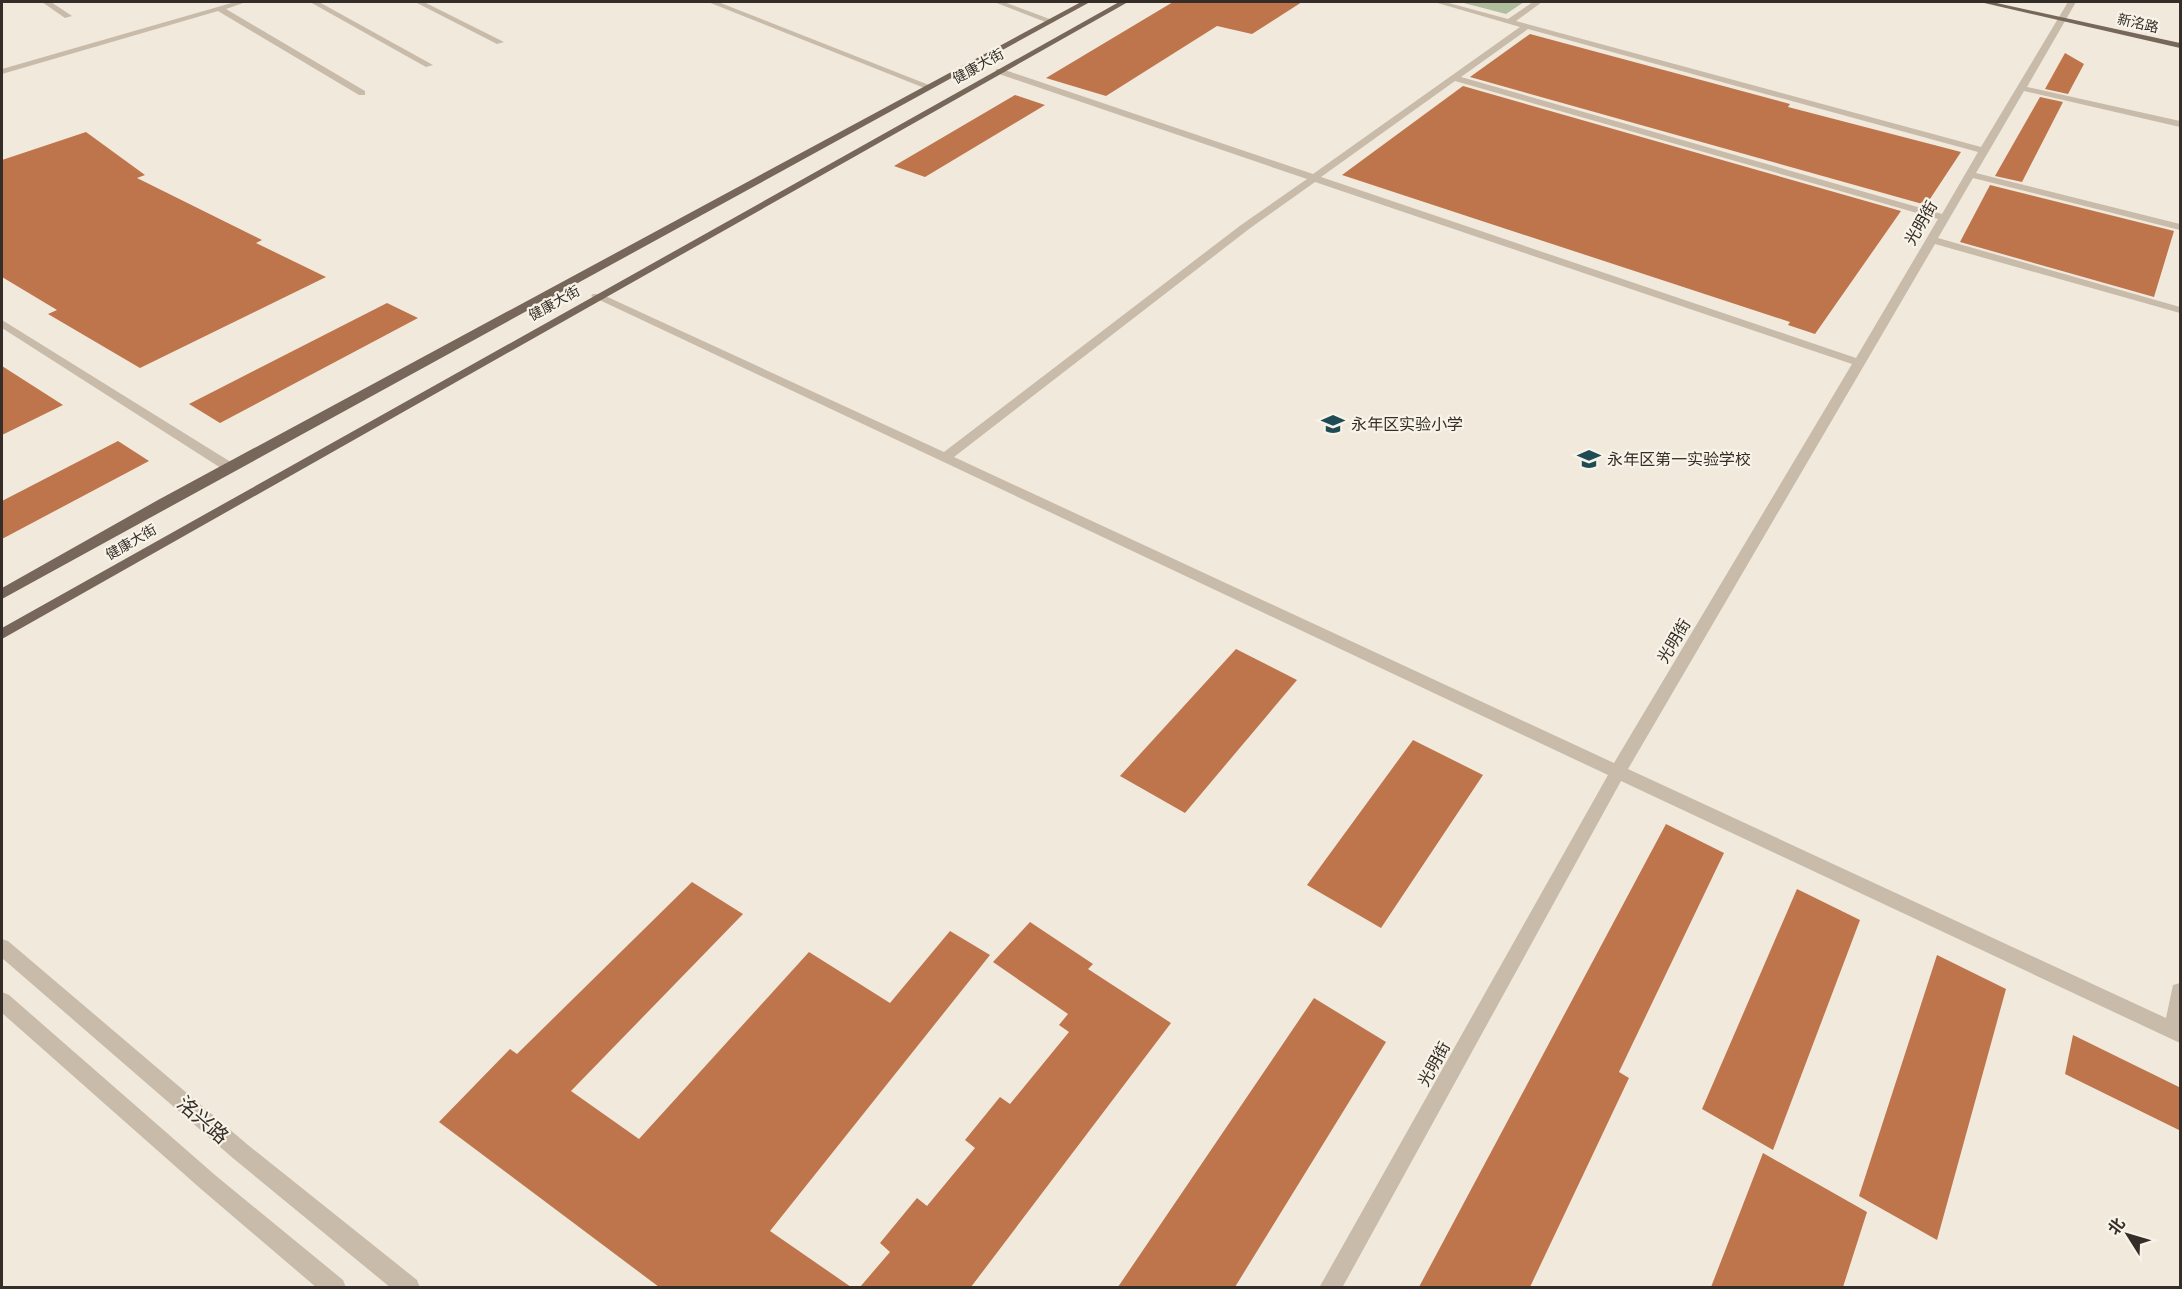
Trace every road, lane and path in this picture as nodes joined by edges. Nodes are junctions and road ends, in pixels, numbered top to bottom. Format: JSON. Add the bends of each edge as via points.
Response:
{"nodes":[{"id":1,"x":46,"y":2,"type":"edge"},
{"id":2,"x":242,"y":2,"type":"edge"},
{"id":3,"x":314,"y":2,"type":"edge"},
{"id":4,"x":419,"y":2,"type":"edge"},
{"id":5,"x":712,"y":2,"type":"edge"},
{"id":6,"x":998,"y":2,"type":"edge"},
{"id":7,"x":1086,"y":2,"type":"edge"},
{"id":8,"x":1124,"y":2,"type":"edge"},
{"id":9,"x":1438,"y":2,"type":"edge"},
{"id":10,"x":1538,"y":2,"type":"edge"},
{"id":11,"x":1984,"y":2,"type":"edge"},
{"id":12,"x":2013,"y":2,"type":"edge"},
{"id":13,"x":2072,"y":2,"type":"edge"},
{"id":14,"x":218,"y":8,"type":"junction"},
{"id":15,"x":68,"y":16,"type":"dead end"},
{"id":16,"x":2063,"y":16,"type":"junction"},
{"id":17,"x":1051,"y":21,"type":"junction"},
{"id":18,"x":1510,"y":21,"type":"junction"},
{"id":19,"x":1527,"y":26,"type":"junction"},
{"id":20,"x":2181,"y":39,"type":"edge"},
{"id":21,"x":500,"y":42,"type":"dead end"},
{"id":22,"x":2181,"y":46,"type":"edge"},
{"id":23,"x":429,"y":65,"type":"dead end"},
{"id":24,"x":999,"y":71,"type":"junction"},
{"id":25,"x":2,"y":72,"type":"edge"},
{"id":26,"x":1454,"y":78,"type":"junction"},
{"id":27,"x":930,"y":87,"type":"junction"},
{"id":28,"x":2021,"y":88,"type":"junction"},
{"id":29,"x":362,"y":93,"type":"dead end"},
{"id":30,"x":2181,"y":124,"type":"edge"},
{"id":31,"x":1984,"y":151,"type":"junction"},
{"id":32,"x":1970,"y":174,"type":"junction"},
{"id":33,"x":1316,"y":178,"type":"junction"},
{"id":34,"x":1945,"y":218,"type":"junction"},
{"id":35,"x":2181,"y":227,"type":"edge"},
{"id":36,"x":1932,"y":240,"type":"junction"},
{"id":37,"x":597,"y":296,"type":"junction"},
{"id":38,"x":2181,"y":310,"type":"edge"},
{"id":39,"x":2,"y":323,"type":"edge"},
{"id":40,"x":1860,"y":363,"type":"junction"},
{"id":41,"x":945,"y":458,"type":"junction"},
{"id":42,"x":229,"y":467,"type":"junction"},
{"id":43,"x":2,"y":594,"type":"edge"},
{"id":44,"x":2,"y":634,"type":"edge"},
{"id":45,"x":1618,"y":771,"type":"junction"},
{"id":46,"x":2,"y":947,"type":"edge"},
{"id":47,"x":2181,"y":991,"type":"edge"},
{"id":48,"x":2,"y":1001,"type":"edge"},
{"id":49,"x":2177,"y":1032,"type":"edge"},
{"id":50,"x":335,"y":1287,"type":"edge"},
{"id":51,"x":410,"y":1287,"type":"edge"},
{"id":52,"x":1330,"y":1287,"type":"edge"}],
"edges":[{"from":1,"to":15,"type":"street"},
{"from":2,"to":14,"type":"street"},
{"from":3,"to":23,"type":"street"},
{"from":4,"to":21,"type":"street"},
{"from":5,"to":27,"type":"street"},
{"from":6,"to":17,"type":"street"},
{"from":7,"to":17,"type":"main road","name":"健康大街"},
{"from":8,"to":24,"type":"main road","name":"健康大街"},
{"from":9,"to":18,"type":"street"},
{"from":10,"to":18,"type":"street"},
{"from":11,"to":16,"type":"main road","name":"新洺路"},
{"from":12,"to":16,"type":"main road","name":"新洺路"},
{"from":13,"to":16,"type":"street","name":"光明街"},
{"from":14,"to":25,"type":"street"},
{"from":14,"to":29,"type":"street"},
{"from":16,"to":20,"type":"main road","name":"新洺路"},
{"from":16,"to":22,"type":"main road","name":"新洺路"},
{"from":16,"to":28,"type":"street","name":"光明街"},
{"from":17,"to":27,"type":"main road","name":"健康大街"},
{"from":18,"to":19,"type":"street"},
{"from":19,"to":26,"type":"street"},
{"from":19,"to":31,"type":"street"},
{"from":24,"to":33,"type":"street"},
{"from":24,"to":37,"type":"main road","name":"健康大街"},
{"from":26,"to":33,"type":"street"},
{"from":26,"to":34,"type":"street"},
{"from":27,"to":42,"type":"main road","name":"健康大街"},
{"from":28,"to":30,"type":"street"},
{"from":28,"to":31,"type":"street","name":"光明街"},
{"from":31,"to":32,"type":"street","name":"光明街"},
{"from":32,"to":34,"type":"street","name":"光明街"},
{"from":32,"to":35,"type":"street"},
{"from":33,"to":40,"type":"street"},
{"from":33,"to":41,"type":"street","via":[[1245,227]]},
{"from":34,"to":36,"type":"street","name":"光明街"},
{"from":36,"to":38,"type":"street"},
{"from":36,"to":40,"type":"street","name":"光明街"},
{"from":37,"to":41,"type":"street"},
{"from":37,"to":44,"type":"main road","name":"健康大街"},
{"from":39,"to":42,"type":"street"},
{"from":40,"to":45,"type":"street","name":"光明街"},
{"from":41,"to":45,"type":"street"},
{"from":42,"to":43,"type":"main road","name":"健康大街"},
{"from":45,"to":49,"type":"street"},
{"from":45,"to":52,"type":"street","name":"光明街"},
{"from":46,"to":51,"type":"street","name":"洺兴路","via":[[241,1152]]},
{"from":47,"to":49,"type":"street"},
{"from":48,"to":50,"type":"street","via":[[208,1182]]}]}
